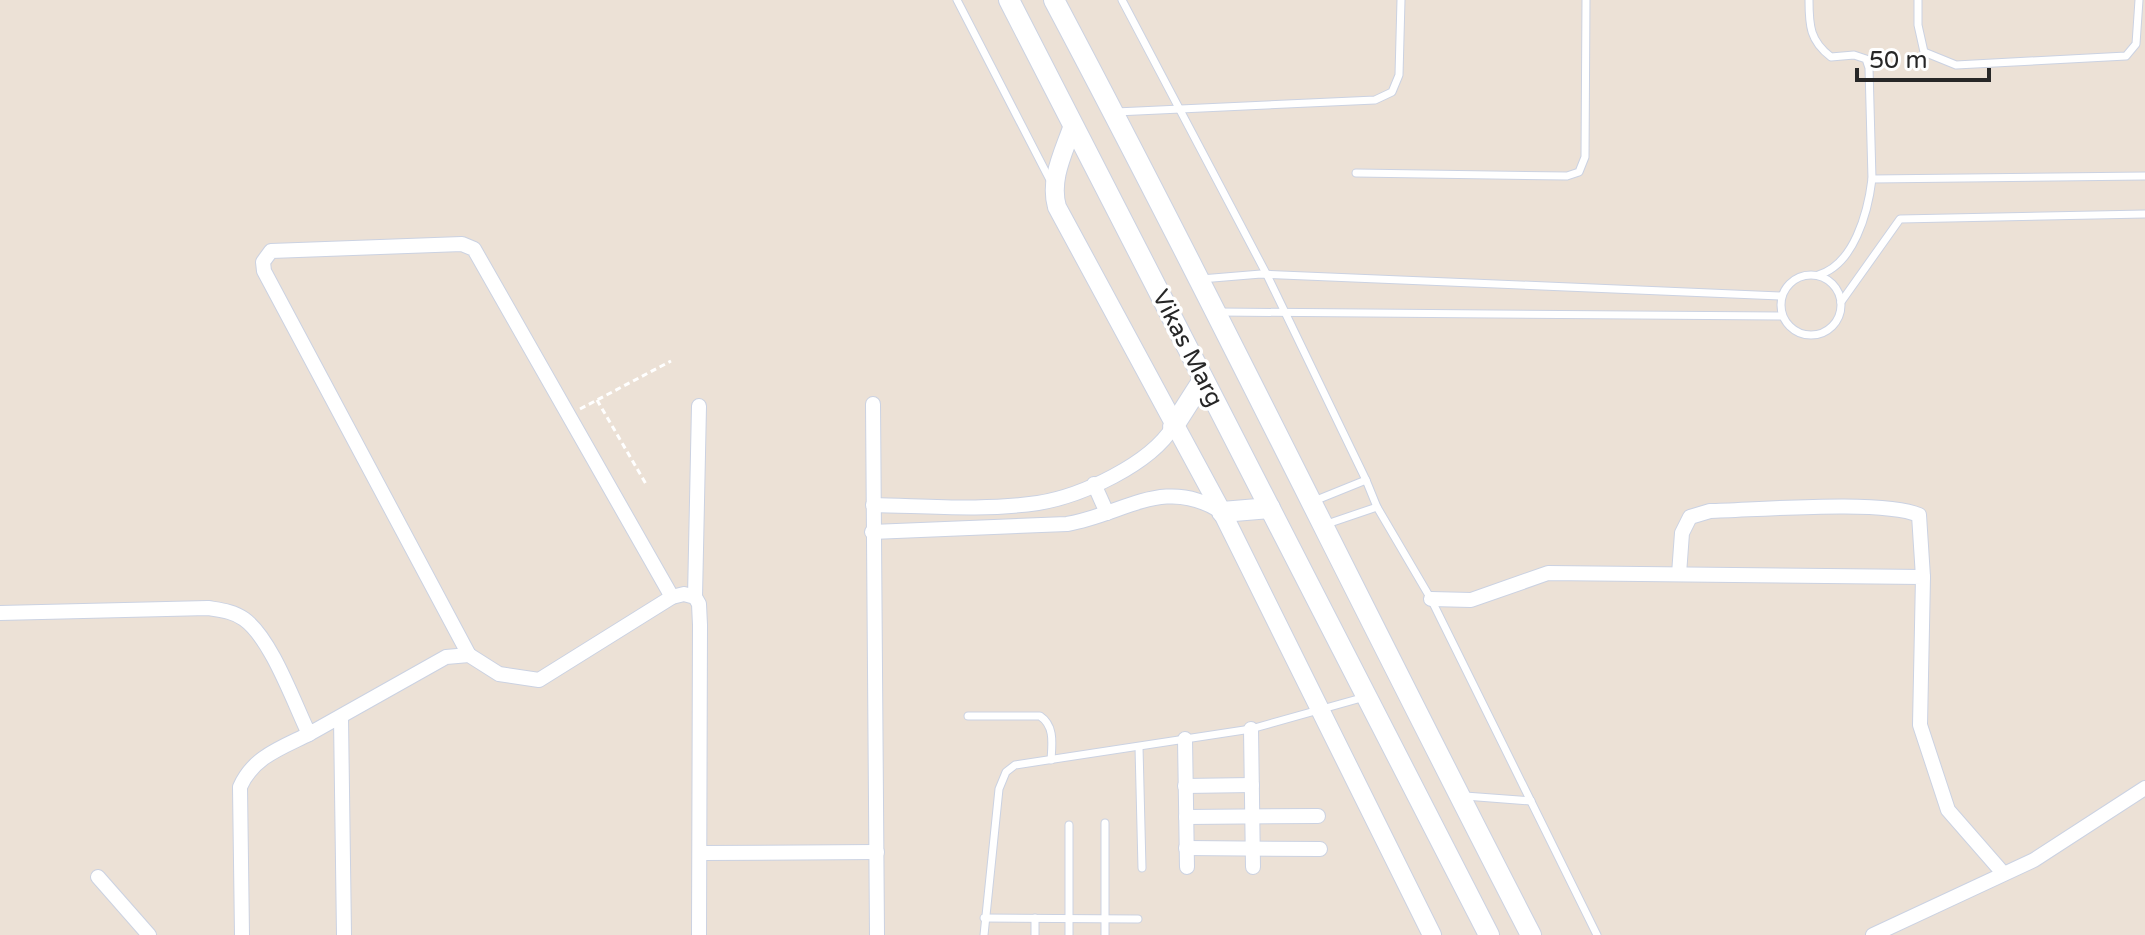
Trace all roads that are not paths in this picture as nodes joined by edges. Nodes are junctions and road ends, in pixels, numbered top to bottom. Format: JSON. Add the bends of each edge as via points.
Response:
{"nodes":[{"id":1,"x":957,"y":0,"type":"edge"},
{"id":2,"x":1009,"y":0,"type":"edge"},
{"id":3,"x":1054,"y":0,"type":"edge"},
{"id":4,"x":1122,"y":0,"type":"edge"},
{"id":5,"x":1401,"y":0,"type":"edge"},
{"id":6,"x":1586,"y":0,"type":"edge"},
{"id":7,"x":1809,"y":0,"type":"edge"},
{"id":8,"x":1918,"y":0,"type":"edge"},
{"id":9,"x":2139,"y":0,"type":"edge"},
{"id":10,"x":1179,"y":108,"type":"junction"},
{"id":11,"x":1114,"y":112,"type":"junction"},
{"id":12,"x":1073,"y":125,"type":"junction"},
{"id":13,"x":1356,"y":173,"type":"dead end"},
{"id":14,"x":2145,"y":176,"type":"edge"},
{"id":15,"x":1872,"y":179,"type":"junction"},
{"id":16,"x":1054,"y":188,"type":"junction"},
{"id":17,"x":2145,"y":214,"type":"edge"},
{"id":18,"x":1267,"y":275,"type":"junction"},
{"id":19,"x":1818,"y":275,"type":"junction"},
{"id":20,"x":1201,"y":279,"type":"junction"},
{"id":21,"x":1781,"y":296,"type":"junction"},
{"id":22,"x":1841,"y":302,"type":"junction"},
{"id":23,"x":1218,"y":312,"type":"junction"},
{"id":24,"x":1284,"y":313,"type":"junction"},
{"id":25,"x":1781,"y":316,"type":"junction"},
{"id":26,"x":1203,"y":380,"type":"junction"},
{"id":27,"x":873,"y":404,"type":"dead end"},
{"id":28,"x":699,"y":406,"type":"dead end"},
{"id":29,"x":1173,"y":427,"type":"junction"},
{"id":30,"x":1366,"y":480,"type":"junction"},
{"id":31,"x":1094,"y":484,"type":"junction"},
{"id":32,"x":1311,"y":502,"type":"junction"},
{"id":33,"x":873,"y":505,"type":"junction"},
{"id":34,"x":1377,"y":507,"type":"junction"},
{"id":35,"x":1270,"y":508,"type":"junction"},
{"id":36,"x":1222,"y":512,"type":"junction"},
{"id":37,"x":1107,"y":513,"type":"junction"},
{"id":38,"x":1322,"y":525,"type":"junction"},
{"id":39,"x":872,"y":532,"type":"junction"},
{"id":40,"x":1679,"y":574,"type":"junction"},
{"id":41,"x":1923,"y":577,"type":"junction"},
{"id":42,"x":672,"y":597,"type":"junction"},
{"id":43,"x":695,"y":597,"type":"junction"},
{"id":44,"x":1431,"y":599,"type":"junction"},
{"id":45,"x":0,"y":613,"type":"edge"},
{"id":46,"x":469,"y":655,"type":"junction"},
{"id":47,"x":1369,"y":696,"type":"junction"},
{"id":48,"x":1319,"y":709,"type":"junction"},
{"id":49,"x":968,"y":716,"type":"dead end"},
{"id":50,"x":341,"y":718,"type":"junction"},
{"id":51,"x":1251,"y":729,"type":"junction"},
{"id":52,"x":309,"y":734,"type":"junction"},
{"id":53,"x":1185,"y":739,"type":"junction"},
{"id":54,"x":1139,"y":747,"type":"junction"},
{"id":55,"x":1051,"y":760,"type":"junction"},
{"id":56,"x":1252,"y":785,"type":"junction"},
{"id":57,"x":1185,"y":786,"type":"junction"},
{"id":58,"x":2145,"y":788,"type":"edge"},
{"id":59,"x":1459,"y":796,"type":"junction"},
{"id":60,"x":1531,"y":801,"type":"junction"},
{"id":61,"x":1318,"y":816,"type":"dead end"},
{"id":62,"x":1186,"y":817,"type":"junction"},
{"id":63,"x":1252,"y":817,"type":"junction"},
{"id":64,"x":1105,"y":823,"type":"dead end"},
{"id":65,"x":1069,"y":825,"type":"dead end"},
{"id":66,"x":1186,"y":848,"type":"junction"},
{"id":67,"x":1253,"y":849,"type":"junction"},
{"id":68,"x":1320,"y":849,"type":"dead end"},
{"id":69,"x":877,"y":852,"type":"junction"},
{"id":70,"x":701,"y":853,"type":"junction"},
{"id":71,"x":1187,"y":867,"type":"dead end"},
{"id":72,"x":1253,"y":867,"type":"dead end"},
{"id":73,"x":1142,"y":868,"type":"dead end"},
{"id":74,"x":2003,"y":873,"type":"junction"},
{"id":75,"x":98,"y":877,"type":"dead end"},
{"id":76,"x":984,"y":918,"type":"junction"},
{"id":77,"x":1035,"y":918,"type":"junction"},
{"id":78,"x":1069,"y":918,"type":"junction"},
{"id":79,"x":1105,"y":918,"type":"junction"},
{"id":80,"x":1138,"y":919,"type":"dead end"},
{"id":81,"x":149,"y":935,"type":"edge"},
{"id":82,"x":242,"y":935,"type":"edge"},
{"id":83,"x":344,"y":935,"type":"edge"},
{"id":84,"x":699,"y":935,"type":"edge"},
{"id":85,"x":877,"y":935,"type":"edge"},
{"id":86,"x":984,"y":935,"type":"edge"},
{"id":87,"x":1035,"y":935,"type":"edge"},
{"id":88,"x":1069,"y":935,"type":"edge"},
{"id":89,"x":1105,"y":935,"type":"edge"},
{"id":90,"x":1432,"y":935,"type":"edge"},
{"id":91,"x":1489,"y":935,"type":"edge"},
{"id":92,"x":1531,"y":935,"type":"edge"},
{"id":93,"x":1597,"y":935,"type":"edge"},
{"id":94,"x":1873,"y":935,"type":"edge"}],
"edges":[{"from":1,"to":16,"type":"lane"},
{"from":2,"to":12,"type":"main road","name":"Vikas Marg"},
{"from":3,"to":11,"type":"main road"},
{"from":4,"to":10,"type":"lane"},
{"from":5,"to":10,"type":"lane","via":[[1399,75],[1392,92],[1375,100]]},
{"from":6,"to":13,"type":"lane","via":[[1585,157],[1579,172]]},
{"from":7,"to":15,"type":"lane","via":[[1809,27],[1816,46],[1831,57],[1866,59]]},
{"from":8,"to":9,"type":"lane","via":[[1924,52],[1956,65],[2126,56],[2136,44]]},
{"from":10,"to":11,"type":"lane"},
{"from":10,"to":18,"type":"lane"},
{"from":11,"to":20,"type":"main road"},
{"from":12,"to":16,"type":"street"},
{"from":12,"to":26,"type":"main road","name":"Vikas Marg"},
{"from":14,"to":15,"type":"lane"},
{"from":15,"to":19,"type":"lane","via":[[1868,214],[1841,259],[1830,272]]},
{"from":16,"to":29,"type":"street","via":[[1057,207]]},
{"from":17,"to":22,"type":"lane","via":[[1900,219]]},
{"from":18,"to":20,"type":"lane"},
{"from":18,"to":21,"type":"lane"},
{"from":18,"to":24,"type":"lane"},
{"from":19,"to":21,"type":"lane","via":[[1802,275]]},
{"from":19,"to":22,"type":"lane","via":[[1834,285]]},
{"from":20,"to":23,"type":"main road"},
{"from":21,"to":25,"type":"lane"},
{"from":22,"to":25,"type":"lane","via":[[1838,319],[1826,332],[1808,336],[1792,330]]},
{"from":23,"to":24,"type":"lane"},
{"from":23,"to":32,"type":"main road"},
{"from":24,"to":25,"type":"lane"},
{"from":24,"to":30,"type":"lane"},
{"from":26,"to":29,"type":"main road"},
{"from":26,"to":35,"type":"main road","name":"Vikas Marg"},
{"from":27,"to":33,"type":"street"},
{"from":28,"to":43,"type":"street"},
{"from":29,"to":31,"type":"street","via":[[1154,452]]},
{"from":29,"to":36,"type":"street"},
{"from":30,"to":32,"type":"lane"},
{"from":30,"to":34,"type":"lane"},
{"from":31,"to":33,"type":"street","via":[[1037,503]]},
{"from":31,"to":37,"type":"street"},
{"from":32,"to":38,"type":"main road"},
{"from":33,"to":39,"type":"street"},
{"from":34,"to":38,"type":"lane"},
{"from":34,"to":44,"type":"lane"},
{"from":35,"to":36,"type":"main road"},
{"from":35,"to":47,"type":"main road","name":"Vikas Marg"},
{"from":36,"to":37,"type":"street","via":[[1200,498],[1182,496],[1150,499]]},
{"from":36,"to":48,"type":"street"},
{"from":37,"to":39,"type":"street","via":[[1067,524]]},
{"from":38,"to":59,"type":"main road"},
{"from":39,"to":69,"type":"street"},
{"from":40,"to":41,"type":"street"},
{"from":40,"to":41,"type":"street","via":[[1682,533],[1690,517],[1710,511],[1907,509],[1919,515]]},
{"from":40,"to":44,"type":"street","via":[[1548,573],[1471,600]]},
{"from":41,"to":74,"type":"street","via":[[1920,725],[1948,810]]},
{"from":42,"to":43,"type":"street"},
{"from":42,"to":46,"type":"street","via":[[539,680],[499,674]]},
{"from":42,"to":46,"type":"street","via":[[474,249],[462,244],[271,251],[264,271]]},
{"from":43,"to":70,"type":"street","via":[[700,625]]},
{"from":44,"to":60,"type":"lane"},
{"from":45,"to":52,"type":"street","via":[[227,611],[242,617],[261,638]]},
{"from":46,"to":50,"type":"street","via":[[446,657]]},
{"from":47,"to":48,"type":"lane"},
{"from":47,"to":91,"type":"main road","name":"Vikas Marg"},
{"from":48,"to":51,"type":"lane"},
{"from":48,"to":90,"type":"street"},
{"from":49,"to":55,"type":"lane","via":[[1040,716],[1051,732]]},
{"from":50,"to":52,"type":"street"},
{"from":50,"to":83,"type":"street"},
{"from":51,"to":53,"type":"lane"},
{"from":51,"to":56,"type":"street"},
{"from":52,"to":82,"type":"street","via":[[260,758],[240,787]]},
{"from":53,"to":54,"type":"lane"},
{"from":53,"to":57,"type":"street"},
{"from":54,"to":55,"type":"lane"},
{"from":54,"to":73,"type":"lane"},
{"from":55,"to":76,"type":"lane","via":[[1015,765],[1006,772],[999,789]]},
{"from":56,"to":57,"type":"street"},
{"from":56,"to":63,"type":"street"},
{"from":57,"to":62,"type":"street"},
{"from":58,"to":74,"type":"street","via":[[2034,860]]},
{"from":59,"to":60,"type":"lane"},
{"from":59,"to":92,"type":"main road"},
{"from":60,"to":93,"type":"lane"},
{"from":61,"to":63,"type":"street"},
{"from":62,"to":63,"type":"street"},
{"from":62,"to":66,"type":"street"},
{"from":63,"to":67,"type":"street"},
{"from":64,"to":79,"type":"lane"},
{"from":65,"to":78,"type":"lane"},
{"from":66,"to":67,"type":"street"},
{"from":66,"to":71,"type":"street"},
{"from":67,"to":68,"type":"street"},
{"from":67,"to":72,"type":"street"},
{"from":69,"to":70,"type":"street"},
{"from":69,"to":85,"type":"street"},
{"from":70,"to":84,"type":"street"},
{"from":74,"to":94,"type":"street"},
{"from":75,"to":81,"type":"street"},
{"from":76,"to":77,"type":"lane"},
{"from":76,"to":86,"type":"lane"},
{"from":77,"to":78,"type":"lane"},
{"from":77,"to":87,"type":"lane"},
{"from":78,"to":79,"type":"lane"},
{"from":78,"to":88,"type":"lane"},
{"from":79,"to":80,"type":"lane"},
{"from":79,"to":89,"type":"lane"}]}
